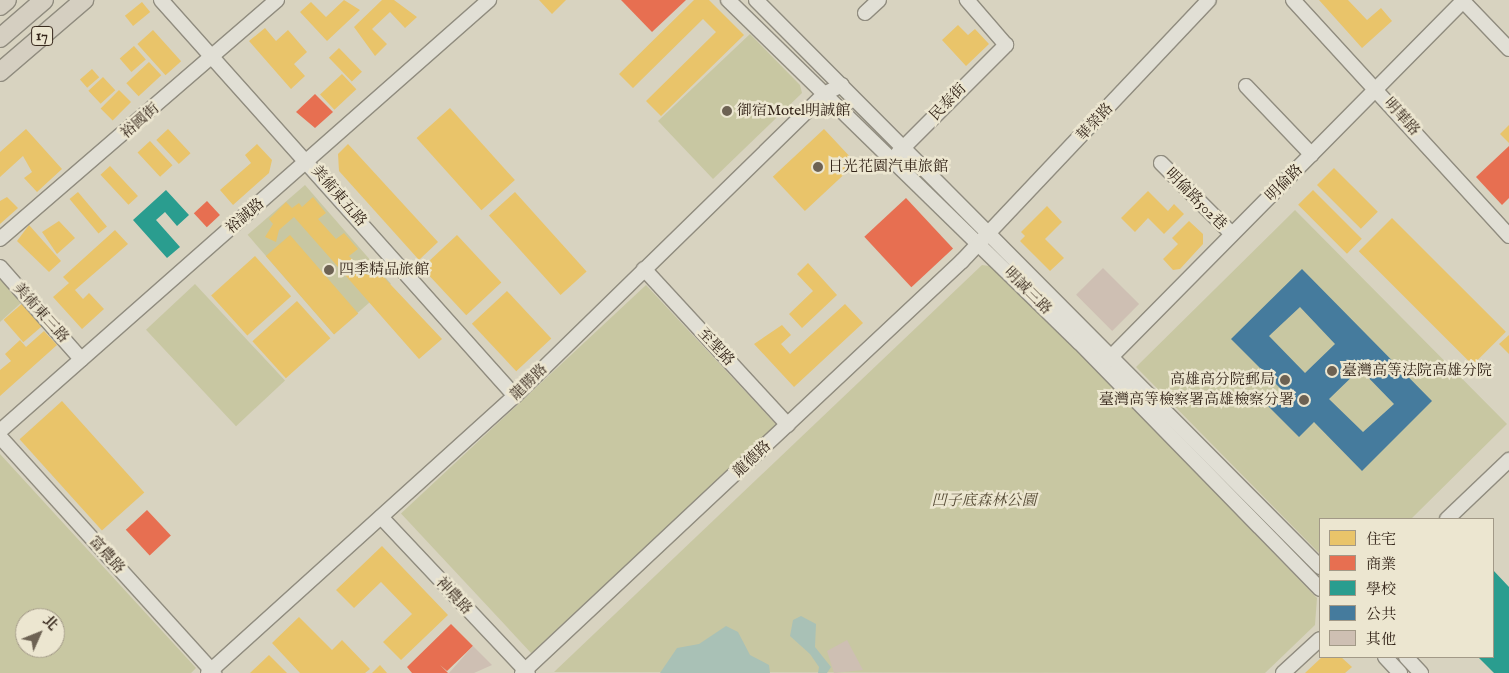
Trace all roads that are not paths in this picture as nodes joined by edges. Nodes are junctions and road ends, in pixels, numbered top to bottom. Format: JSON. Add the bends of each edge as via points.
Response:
{"nodes":[{"id":1,"x":8,"y":0,"type":"edge"},
{"id":2,"x":44,"y":0,"type":"edge"},
{"id":3,"x":84,"y":0,"type":"edge"},
{"id":4,"x":161,"y":0,"type":"edge"},
{"id":5,"x":277,"y":0,"type":"edge"},
{"id":6,"x":488,"y":0,"type":"edge"},
{"id":7,"x":728,"y":0,"type":"edge"},
{"id":8,"x":756,"y":0,"type":"edge"},
{"id":9,"x":879,"y":0,"type":"edge"},
{"id":10,"x":967,"y":0,"type":"edge"},
{"id":11,"x":1209,"y":0,"type":"edge"},
{"id":12,"x":1293,"y":0,"type":"edge"},
{"id":13,"x":1463,"y":0,"type":"edge"},
{"id":14,"x":0,"y":6,"type":"edge"},
{"id":15,"x":865,"y":13,"type":"dead end"},
{"id":16,"x":0,"y":38,"type":"edge"},
{"id":17,"x":1509,"y":50,"type":"edge"},
{"id":18,"x":213,"y":57,"type":"junction"},
{"id":19,"x":0,"y":72,"type":"edge"},
{"id":20,"x":842,"y":84,"type":"junction"},
{"id":21,"x":1246,"y":86,"type":"dead end"},
{"id":22,"x":1376,"y":88,"type":"junction"},
{"id":23,"x":824,"y":94,"type":"junction"},
{"id":24,"x":904,"y":147,"type":"junction"},
{"id":25,"x":1312,"y":155,"type":"junction"},
{"id":26,"x":890,"y":160,"type":"junction"},
{"id":27,"x":308,"y":161,"type":"junction"},
{"id":28,"x":1161,"y":163,"type":"dead end"},
{"id":29,"x":991,"y":231,"type":"junction"},
{"id":30,"x":1232,"y":234,"type":"junction"},
{"id":31,"x":1509,"y":236,"type":"edge"},
{"id":32,"x":0,"y":239,"type":"edge"},
{"id":33,"x":980,"y":243,"type":"junction"},
{"id":34,"x":0,"y":267,"type":"edge"},
{"id":35,"x":644,"y":269,"type":"junction"},
{"id":36,"x":1114,"y":355,"type":"junction"},
{"id":37,"x":81,"y":359,"type":"junction"},
{"id":38,"x":1103,"y":365,"type":"junction"},
{"id":39,"x":515,"y":396,"type":"junction"},
{"id":40,"x":788,"y":425,"type":"junction"},
{"id":41,"x":0,"y":431,"type":"edge"},
{"id":42,"x":0,"y":436,"type":"edge"},
{"id":43,"x":1509,"y":460,"type":"edge"},
{"id":44,"x":381,"y":517,"type":"junction"},
{"id":45,"x":1448,"y":518,"type":"edge"},
{"id":46,"x":1309,"y":556,"type":"junction"},
{"id":47,"x":1298,"y":566,"type":"junction"},
{"id":48,"x":1319,"y":566,"type":"edge"},
{"id":49,"x":1319,"y":588,"type":"edge"},
{"id":50,"x":1319,"y":640,"type":"edge"},
{"id":51,"x":1386,"y":658,"type":"edge"},
{"id":52,"x":1407,"y":658,"type":"edge"},
{"id":53,"x":211,"y":672,"type":"edge"},
{"id":54,"x":525,"y":672,"type":"edge"},
{"id":55,"x":1283,"y":673,"type":"edge"},
{"id":56,"x":1400,"y":673,"type":"edge"},
{"id":57,"x":1420,"y":673,"type":"edge"}],
"edges":[{"from":1,"to":14,"type":"main road"},
{"from":2,"to":16,"type":"main road","number":"17"},
{"from":3,"to":19,"type":"main road","number":"17"},
{"from":4,"to":18,"type":"street","name":"美術東五路"},
{"from":5,"to":18,"type":"street","name":"裕國街"},
{"from":6,"to":27,"type":"street","name":"裕誠路"},
{"from":7,"to":23,"type":"street","name":"明誠三路"},
{"from":8,"to":20,"type":"street","name":"明誠三路"},
{"from":9,"to":15,"type":"street"},
{"from":10,"to":24,"type":"street","name":"民泰街","via":[[1006,44]]},
{"from":11,"to":29,"type":"street","name":"華榮路"},
{"from":12,"to":22,"type":"street","name":"明華路"},
{"from":13,"to":17,"type":"street"},
{"from":13,"to":22,"type":"street","name":"明倫路"},
{"from":18,"to":27,"type":"street","name":"美術東五路"},
{"from":18,"to":32,"type":"street","name":"裕國街"},
{"from":20,"to":23,"type":"street","name":"龍勝路"},
{"from":20,"to":24,"type":"street","name":"明誠三路"},
{"from":21,"to":25,"type":"street"},
{"from":22,"to":25,"type":"street","name":"明倫路"},
{"from":22,"to":31,"type":"street","name":"明華路"},
{"from":23,"to":26,"type":"street","name":"明誠三路"},
{"from":23,"to":35,"type":"street","name":"龍勝路"},
{"from":24,"to":26,"type":"street","name":"民泰街"},
{"from":24,"to":29,"type":"street","name":"明誠三路"},
{"from":25,"to":30,"type":"street","name":"明倫路"},
{"from":26,"to":33,"type":"street","name":"明誠三路"},
{"from":27,"to":37,"type":"street","name":"裕誠路"},
{"from":27,"to":39,"type":"street","name":"美術東五路"},
{"from":28,"to":30,"type":"street","name":"明倫路502巷"},
{"from":29,"to":33,"type":"street","name":"華榮路"},
{"from":29,"to":36,"type":"street","name":"明誠三路"},
{"from":30,"to":36,"type":"street","name":"明倫路"},
{"from":33,"to":38,"type":"street","name":"明誠三路"},
{"from":33,"to":40,"type":"street","name":"龍德路"},
{"from":34,"to":37,"type":"street","name":"美術東三路"},
{"from":35,"to":39,"type":"street","name":"龍勝路"},
{"from":35,"to":40,"type":"street","name":"至聖路"},
{"from":36,"to":38,"type":"street","name":"明倫路"},
{"from":36,"to":46,"type":"street","name":"明誠三路"},
{"from":37,"to":41,"type":"street","name":"裕誠路"},
{"from":38,"to":47,"type":"street","name":"明誠三路"},
{"from":39,"to":44,"type":"street","name":"龍勝路"},
{"from":40,"to":54,"type":"street","name":"龍德路"},
{"from":42,"to":53,"type":"street","name":"富農路"},
{"from":43,"to":45,"type":"street"},
{"from":44,"to":53,"type":"street","name":"龍勝路"},
{"from":44,"to":54,"type":"street","name":"神農路"},
{"from":46,"to":47,"type":"street"},
{"from":46,"to":48,"type":"street","name":"明誠三路"},
{"from":47,"to":49,"type":"street","name":"明誠三路"},
{"from":50,"to":55,"type":"street"},
{"from":51,"to":56,"type":"street"},
{"from":52,"to":57,"type":"street"}]}
